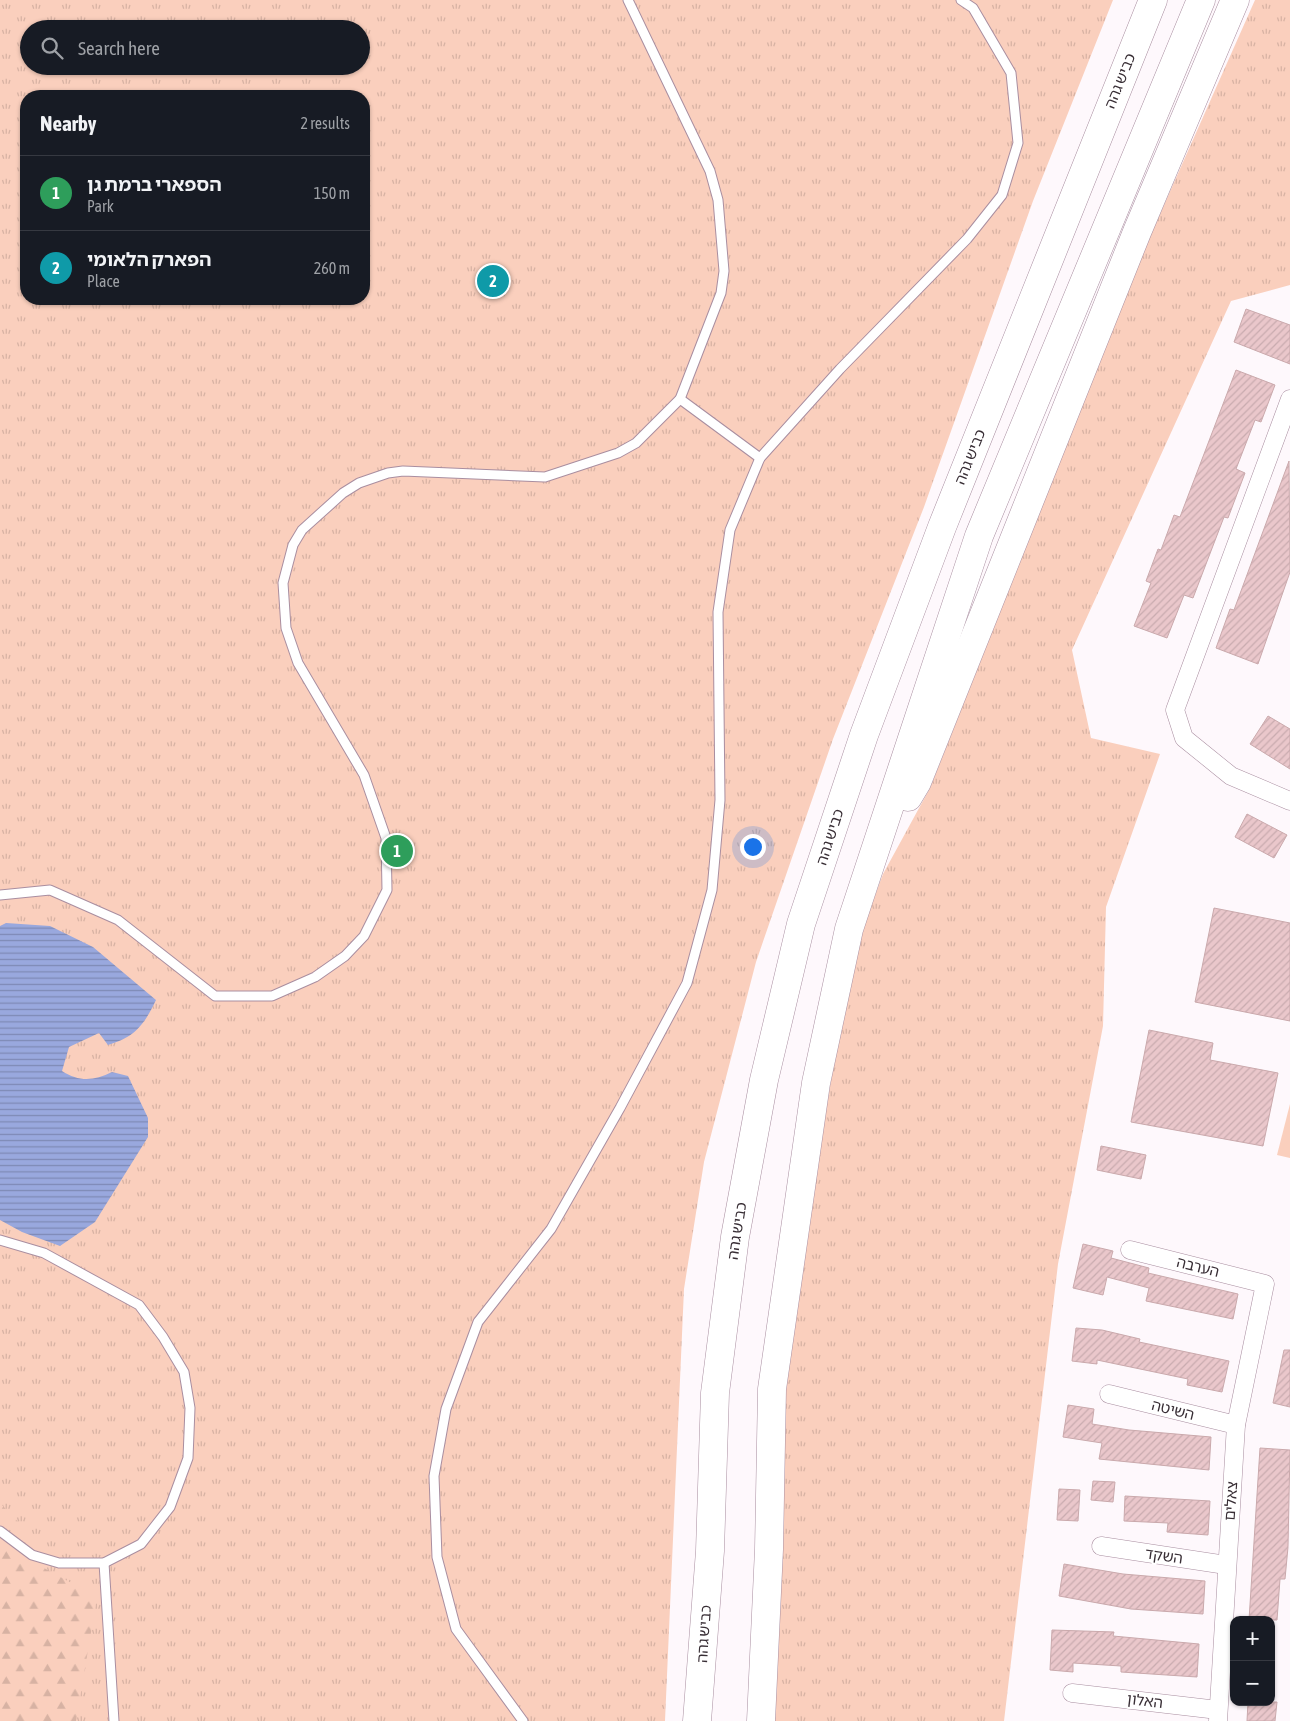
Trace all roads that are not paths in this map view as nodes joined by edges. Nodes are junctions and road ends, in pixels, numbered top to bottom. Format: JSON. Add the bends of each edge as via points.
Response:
{"nodes":[{"id":1,"x":628,"y":0,"type":"edge"},
{"id":2,"x":961,"y":0,"type":"edge"},
{"id":3,"x":1153,"y":0,"type":"edge"},
{"id":4,"x":1201,"y":0,"type":"edge"},
{"id":5,"x":1235,"y":0,"type":"edge"},
{"id":6,"x":680,"y":399,"type":"junction"},
{"id":7,"x":1290,"y":399,"type":"edge"},
{"id":8,"x":760,"y":458,"type":"junction"},
{"id":9,"x":1290,"y":801,"type":"edge"},
{"id":10,"x":870,"y":866,"type":"junction"},
{"id":11,"x":0,"y":895,"type":"edge"},
{"id":12,"x":0,"y":1240,"type":"edge"},
{"id":13,"x":1130,"y":1250,"type":"dead end"},
{"id":14,"x":1265,"y":1284,"type":"joint"},
{"id":15,"x":1110,"y":1394,"type":"dead end"},
{"id":16,"x":1236,"y":1425,"type":"junction"},
{"id":17,"x":0,"y":1531,"type":"edge"},
{"id":18,"x":1101,"y":1546,"type":"dead end"},
{"id":19,"x":104,"y":1563,"type":"junction"},
{"id":20,"x":1226,"y":1565,"type":"junction"},
{"id":21,"x":1072,"y":1693,"type":"dead end"},
{"id":22,"x":1218,"y":1715,"type":"edge"},
{"id":23,"x":114,"y":1721,"type":"edge"},
{"id":24,"x":523,"y":1721,"type":"edge"},
{"id":25,"x":697,"y":1721,"type":"edge"},
{"id":26,"x":762,"y":1721,"type":"edge"}],
"edges":[{"from":1,"to":6,"type":"lane","via":[[710,170],[718,200],[724,271],[721,294]]},
{"from":2,"to":8,"type":"lane","via":[[973,8],[1011,74],[1018,143],[1002,195],[967,239],[840,369]]},
{"from":3,"to":25,"type":"highway","name":"כביש גהה","via":[[942,527],[864,734],[801,924],[764,1080],[735,1237],[715,1393],[710,1551]]},
{"from":4,"to":10,"type":"highway","via":[[979,536]]},
{"from":5,"to":10,"type":"highway","via":[[1137,232],[917,782]]},
{"from":6,"to":8,"type":"lane"},
{"from":6,"to":11,"type":"lane","via":[[636,443],[618,453],[559,474],[531,477],[420,470],[388,473],[359,483],[302,530],[293,545],[283,583],[286,628],[298,663],[364,774],[386,838],[387,890],[364,936],[346,956],[315,977],[272,996],[215,996],[118,920],[50,890]]},
{"from":7,"to":9,"type":"street","via":[[1175,710],[1184,738],[1231,776]]},
{"from":8,"to":24,"type":"lane","via":[[730,530],[718,612],[720,800],[712,890],[688,983],[551,1229],[478,1322],[446,1409],[434,1476],[437,1557],[456,1629]]},
{"from":10,"to":26,"type":"highway","via":[[849,929],[816,1083],[772,1389],[770,1549]]},
{"from":12,"to":19,"type":"lane","via":[[44,1253],[139,1305],[184,1372],[190,1408],[188,1458],[170,1507],[141,1544]]},
{"from":13,"to":14,"type":"street","name":"הערבה"},
{"from":14,"to":16,"type":"street","name":"צאלים"},
{"from":15,"to":16,"type":"street","name":"השיטה"},
{"from":16,"to":20,"type":"street","name":"צאלים"},
{"from":17,"to":19,"type":"lane","via":[[32,1555],[59,1563]]},
{"from":18,"to":20,"type":"street","name":"השקד"},
{"from":19,"to":23,"type":"lane"},
{"from":20,"to":22,"type":"street","name":"צאלים"},
{"from":21,"to":22,"type":"street","name":"האלון"}]}
